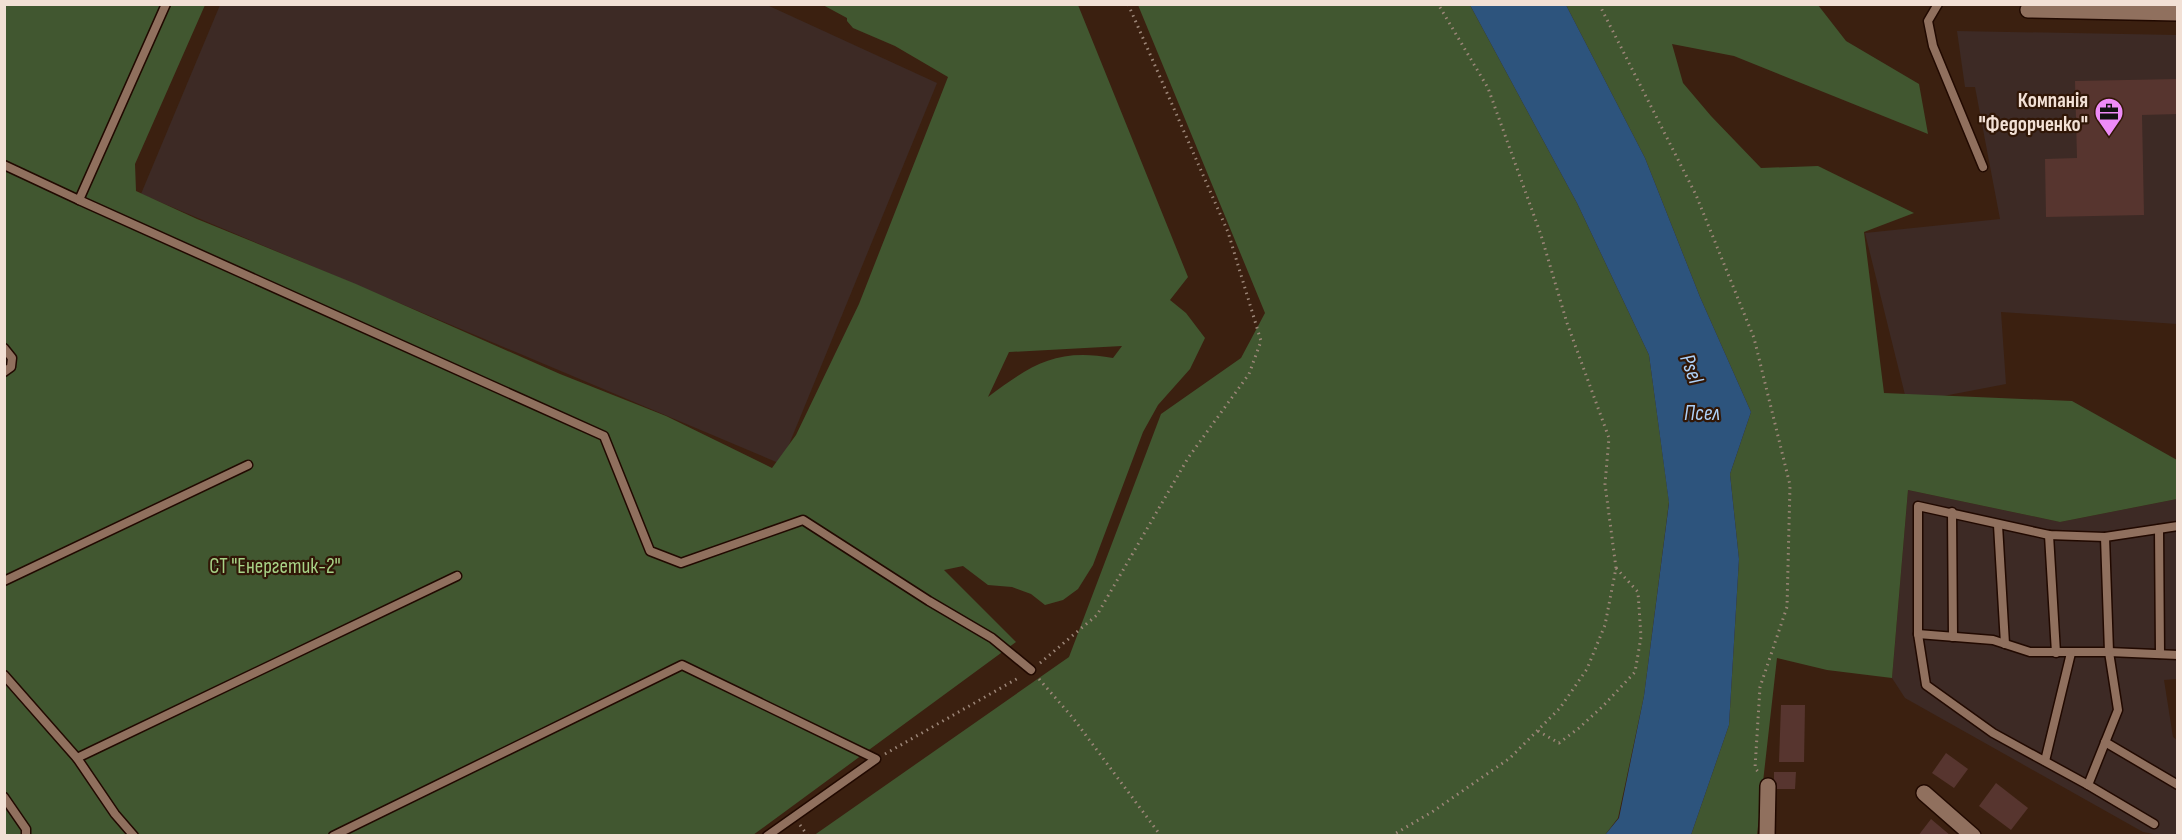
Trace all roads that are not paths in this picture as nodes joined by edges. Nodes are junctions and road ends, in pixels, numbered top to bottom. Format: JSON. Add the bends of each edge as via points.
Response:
{"nodes":[{"id":1,"x":166,"y":4,"type":"edge"},
{"id":2,"x":1938,"y":4,"type":"edge"},
{"id":3,"x":2023,"y":7,"type":"edge"},
{"id":4,"x":2178,"y":13,"type":"edge"},
{"id":5,"x":4,"y":165,"type":"edge"},
{"id":6,"x":1983,"y":167,"type":"dead end"},
{"id":7,"x":79,"y":200,"type":"junction"},
{"id":8,"x":4,"y":348,"type":"edge"},
{"id":9,"x":4,"y":372,"type":"edge"},
{"id":10,"x":248,"y":465,"type":"dead end"},
{"id":11,"x":1952,"y":512,"type":"junction"},
{"id":12,"x":1998,"y":525,"type":"junction"},
{"id":13,"x":2178,"y":526,"type":"edge"},
{"id":14,"x":2159,"y":529,"type":"junction"},
{"id":15,"x":2049,"y":535,"type":"junction"},
{"id":16,"x":2105,"y":537,"type":"junction"},
{"id":17,"x":457,"y":576,"type":"dead end"},
{"id":18,"x":4,"y":581,"type":"edge"},
{"id":19,"x":1918,"y":634,"type":"junction"},
{"id":20,"x":1953,"y":637,"type":"junction"},
{"id":21,"x":2006,"y":644,"type":"junction"},
{"id":22,"x":2109,"y":652,"type":"junction"},
{"id":23,"x":2056,"y":653,"type":"junction"},
{"id":24,"x":2071,"y":653,"type":"junction"},
{"id":25,"x":2160,"y":654,"type":"junction"},
{"id":26,"x":2178,"y":655,"type":"edge"},
{"id":27,"x":1031,"y":670,"type":"road end"},
{"id":28,"x":4,"y":675,"type":"edge"},
{"id":29,"x":2105,"y":742,"type":"junction"},
{"id":30,"x":77,"y":758,"type":"junction"},
{"id":31,"x":2045,"y":761,"type":"junction"},
{"id":32,"x":2088,"y":785,"type":"junction"},
{"id":33,"x":2178,"y":785,"type":"edge"},
{"id":34,"x":1768,"y":786,"type":"road end"},
{"id":35,"x":1924,"y":793,"type":"dead end"},
{"id":36,"x":4,"y":797,"type":"edge"},
{"id":37,"x":2154,"y":825,"type":"dead end"},
{"id":38,"x":26,"y":836,"type":"edge"},
{"id":39,"x":134,"y":836,"type":"edge"},
{"id":40,"x":333,"y":836,"type":"edge"},
{"id":41,"x":767,"y":836,"type":"edge"},
{"id":42,"x":1767,"y":836,"type":"edge"},
{"id":43,"x":1972,"y":836,"type":"edge"}],
"edges":[{"from":1,"to":7,"type":"lane"},
{"from":2,"to":6,"type":"lane","via":[[1928,21],[1933,46]]},
{"from":3,"to":4,"type":"street"},
{"from":5,"to":7,"type":"lane"},
{"from":7,"to":27,"type":"lane","via":[[604,436],[650,551],[681,563],[803,520],[992,638]]},
{"from":8,"to":9,"type":"lane","via":[[12,358],[11,367]]},
{"from":10,"to":18,"type":"lane"},
{"from":11,"to":12,"type":"lane"},
{"from":11,"to":19,"type":"lane","via":[[1918,506]]},
{"from":11,"to":20,"type":"lane"},
{"from":12,"to":15,"type":"lane"},
{"from":12,"to":21,"type":"lane"},
{"from":13,"to":14,"type":"lane"},
{"from":14,"to":16,"type":"lane"},
{"from":14,"to":25,"type":"lane"},
{"from":15,"to":16,"type":"lane"},
{"from":15,"to":23,"type":"lane"},
{"from":16,"to":22,"type":"lane"},
{"from":17,"to":30,"type":"lane"},
{"from":19,"to":20,"type":"lane"},
{"from":19,"to":31,"type":"lane","via":[[1926,685],[1993,733]]},
{"from":20,"to":21,"type":"lane"},
{"from":21,"to":23,"type":"lane","via":[[2030,652]]},
{"from":22,"to":24,"type":"lane"},
{"from":22,"to":25,"type":"lane"},
{"from":22,"to":29,"type":"lane","via":[[2118,710]]},
{"from":23,"to":24,"type":"lane"},
{"from":24,"to":31,"type":"lane"},
{"from":25,"to":26,"type":"lane"},
{"from":28,"to":30,"type":"lane"},
{"from":29,"to":32,"type":"lane"},
{"from":29,"to":33,"type":"lane"},
{"from":30,"to":39,"type":"lane"},
{"from":31,"to":32,"type":"lane"},
{"from":32,"to":37,"type":"lane"},
{"from":34,"to":42,"type":"street"},
{"from":35,"to":43,"type":"street"},
{"from":36,"to":38,"type":"lane"},
{"from":40,"to":41,"type":"lane","via":[[682,665],[876,759]]}]}
